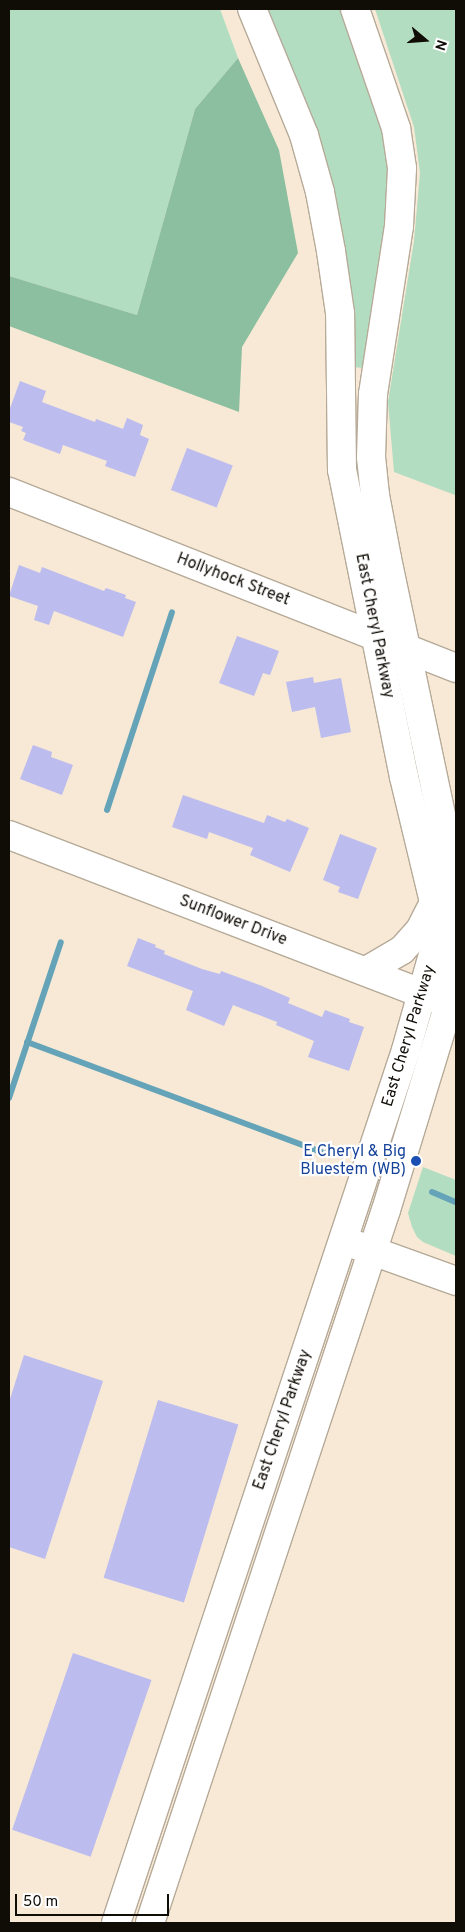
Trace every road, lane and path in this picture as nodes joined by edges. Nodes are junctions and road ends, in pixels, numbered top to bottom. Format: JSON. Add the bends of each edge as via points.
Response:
{"nodes":[{"id":1,"x":252,"y":9,"type":"edge"},
{"id":2,"x":355,"y":9,"type":"edge"},
{"id":3,"x":9,"y":492,"type":"edge"},
{"id":4,"x":376,"y":636,"type":"junction"},
{"id":5,"x":408,"y":649,"type":"junction"},
{"id":6,"x":456,"y":668,"type":"edge"},
{"id":7,"x":9,"y":835,"type":"edge"},
{"id":8,"x":434,"y":902,"type":"junction"},
{"id":9,"x":366,"y":971,"type":"junction"},
{"id":10,"x":424,"y":994,"type":"junction"},
{"id":11,"x":453,"y":1005,"type":"edge"},
{"id":12,"x":343,"y":1241,"type":"junction"},
{"id":13,"x":372,"y":1250,"type":"junction"},
{"id":14,"x":456,"y":1281,"type":"edge"},
{"id":15,"x":116,"y":1923,"type":"edge"},
{"id":16,"x":150,"y":1923,"type":"edge"}],
"edges":[{"from":1,"to":4,"type":"street","name":"East Cheryl Parkway","via":[[304,135],[322,202],[340,314],[342,470]]},
{"from":2,"to":5,"type":"street","name":"East Cheryl Parkway","via":[[396,128],[402,168],[399,226],[373,394],[371,457],[387,558]]},
{"from":3,"to":4,"type":"street","name":"Hollyhock Street"},
{"from":4,"to":5,"type":"street","name":"Hollyhock Street"},
{"from":4,"to":8,"type":"street","name":"East Cheryl Parkway","via":[[404,777]]},
{"from":5,"to":6,"type":"street","name":"Hollyhock Street"},
{"from":5,"to":11,"type":"street","name":"East Cheryl Parkway","via":[[455,881]]},
{"from":7,"to":9,"type":"street","name":"Sunflower Drive"},
{"from":8,"to":9,"type":"street","via":[[420,930],[402,950]]},
{"from":8,"to":10,"type":"street","name":"East Cheryl Parkway","via":[[434,951]]},
{"from":9,"to":10,"type":"street","name":"Sunflower Drive"},
{"from":10,"to":11,"type":"street","name":"Sunflower Drive"},
{"from":10,"to":12,"type":"street","name":"East Cheryl Parkway"},
{"from":11,"to":13,"type":"street","name":"East Cheryl Parkway"},
{"from":12,"to":13,"type":"street"},
{"from":12,"to":15,"type":"street","name":"East Cheryl Parkway"},
{"from":13,"to":14,"type":"street"},
{"from":13,"to":16,"type":"street","name":"East Cheryl Parkway"}]}
